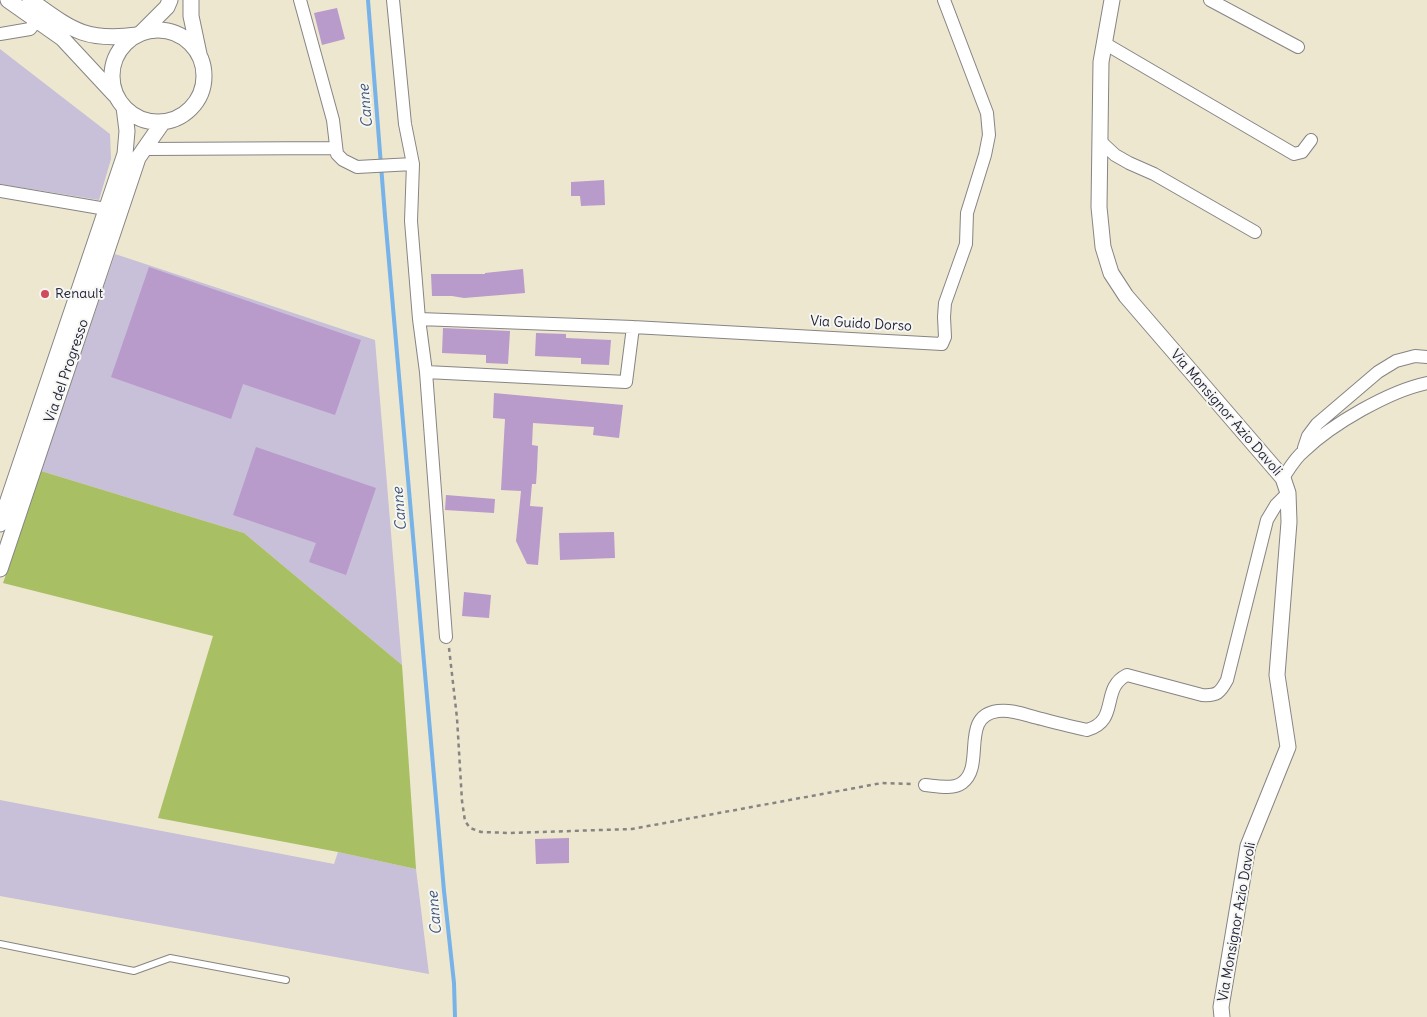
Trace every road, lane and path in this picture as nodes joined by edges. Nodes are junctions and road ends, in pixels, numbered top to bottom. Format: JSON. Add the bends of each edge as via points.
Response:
{"nodes":[{"id":1,"x":8,"y":0,"type":"edge"},
{"id":2,"x":30,"y":0,"type":"edge"},
{"id":3,"x":170,"y":0,"type":"edge"},
{"id":4,"x":191,"y":0,"type":"edge"},
{"id":5,"x":300,"y":0,"type":"edge"},
{"id":6,"x":393,"y":0,"type":"edge"},
{"id":7,"x":944,"y":0,"type":"edge"},
{"id":8,"x":1112,"y":0,"type":"edge"},
{"id":9,"x":1210,"y":0,"type":"edge"},
{"id":10,"x":37,"y":20,"type":"junction"},
{"id":11,"x":0,"y":34,"type":"edge"},
{"id":12,"x":139,"y":34,"type":"junction"},
{"id":13,"x":1104,"y":43,"type":"junction"},
{"id":14,"x":1298,"y":47,"type":"dead end"},
{"id":15,"x":199,"y":55,"type":"junction"},
{"id":16,"x":120,"y":102,"type":"junction"},
{"id":17,"x":163,"y":122,"type":"junction"},
{"id":18,"x":1311,"y":140,"type":"dead end"},
{"id":19,"x":1100,"y":141,"type":"junction"},
{"id":20,"x":336,"y":148,"type":"junction"},
{"id":21,"x":145,"y":149,"type":"junction"},
{"id":22,"x":413,"y":164,"type":"junction"},
{"id":23,"x":0,"y":191,"type":"edge"},
{"id":24,"x":106,"y":209,"type":"junction"},
{"id":25,"x":1255,"y":232,"type":"dead end"},
{"id":26,"x":419,"y":319,"type":"junction"},
{"id":27,"x":633,"y":327,"type":"junction"},
{"id":28,"x":1427,"y":357,"type":"edge"},
{"id":29,"x":426,"y":372,"type":"junction"},
{"id":30,"x":1427,"y":383,"type":"edge"},
{"id":31,"x":1302,"y":452,"type":"junction"},
{"id":32,"x":1285,"y":486,"type":"junction"},
{"id":33,"x":0,"y":524,"type":"edge"},
{"id":34,"x":0,"y":569,"type":"edge"},
{"id":35,"x":446,"y":637,"type":"joint"},
{"id":36,"x":925,"y":785,"type":"joint"},
{"id":37,"x":0,"y":944,"type":"edge"},
{"id":38,"x":286,"y":980,"type":"dead end"},
{"id":39,"x":1222,"y":1017,"type":"edge"}],
"edges":[{"from":1,"to":10,"type":"street"},
{"from":2,"to":12,"type":"street","via":[[69,28],[90,35]]},
{"from":3,"to":12,"type":"street"},
{"from":4,"to":15,"type":"street"},
{"from":5,"to":20,"type":"street","via":[[333,120]]},
{"from":6,"to":22,"type":"street","via":[[405,124]]},
{"from":7,"to":27,"type":"street","name":"Via Guido Dorso","via":[[987,114],[989,135],[967,213],[966,244],[945,303],[942,344]]},
{"from":8,"to":13,"type":"street","name":"Via Monsignor Azio Davoli"},
{"from":9,"to":14,"type":"street"},
{"from":10,"to":11,"type":"street","via":[[30,29]]},
{"from":10,"to":16,"type":"street","via":[[62,38]]},
{"from":12,"to":15,"type":"street","via":[[168,31],[191,44]]},
{"from":12,"to":16,"type":"street","via":[[117,55],[112,69],[112,83]]},
{"from":13,"to":18,"type":"street","via":[[1294,154],[1302,152]]},
{"from":13,"to":19,"type":"street","name":"Via Monsignor Azio Davoli"},
{"from":15,"to":17,"type":"street","via":[[204,69],[199,98],[178,118]]},
{"from":16,"to":17,"type":"street","via":[[135,116]]},
{"from":16,"to":24,"type":"street","name":"Via del Progresso","via":[[127,131],[125,154]]},
{"from":17,"to":21,"type":"street","name":"Via del Progresso"},
{"from":19,"to":25,"type":"street","via":[[1115,155]]},
{"from":19,"to":32,"type":"street","name":"Via Monsignor Azio Davoli","via":[[1099,207],[1103,247],[1111,273],[1126,296]]},
{"from":20,"to":21,"type":"street"},
{"from":20,"to":22,"type":"street","via":[[337,154],[357,167]]},
{"from":21,"to":34,"type":"street","name":"Via del Progresso","via":[[138,158]]},
{"from":22,"to":26,"type":"street","via":[[411,221]]},
{"from":23,"to":24,"type":"street"},
{"from":24,"to":33,"type":"street","name":"Via del Progresso"},
{"from":26,"to":27,"type":"street","name":"Via Guido Dorso"},
{"from":26,"to":29,"type":"street"},
{"from":27,"to":29,"type":"street","via":[[626,382]]},
{"from":28,"to":31,"type":"street","via":[[1415,356],[1378,372],[1317,424]]},
{"from":29,"to":35,"type":"street"},
{"from":30,"to":31,"type":"street","via":[[1411,386],[1371,406],[1323,434]]},
{"from":31,"to":32,"type":"street"},
{"from":32,"to":36,"type":"street","via":[[1266,520],[1222,690],[1213,696],[1202,695],[1127,675],[1119,679],[1113,689],[1105,720],[1087,730],[1010,711],[985,714],[978,722],[972,766],[962,784],[952,787]]},
{"from":32,"to":39,"type":"street","name":"Via Monsignor Azio Davoli","via":[[1289,522],[1276,676],[1288,747],[1248,846]]},
{"from":35,"to":36,"type":"path","via":[[453,670],[465,821],[470,828],[481,832],[632,829],[882,783]]},
{"from":37,"to":38,"type":"lane","via":[[134,971],[170,958]]}]}
